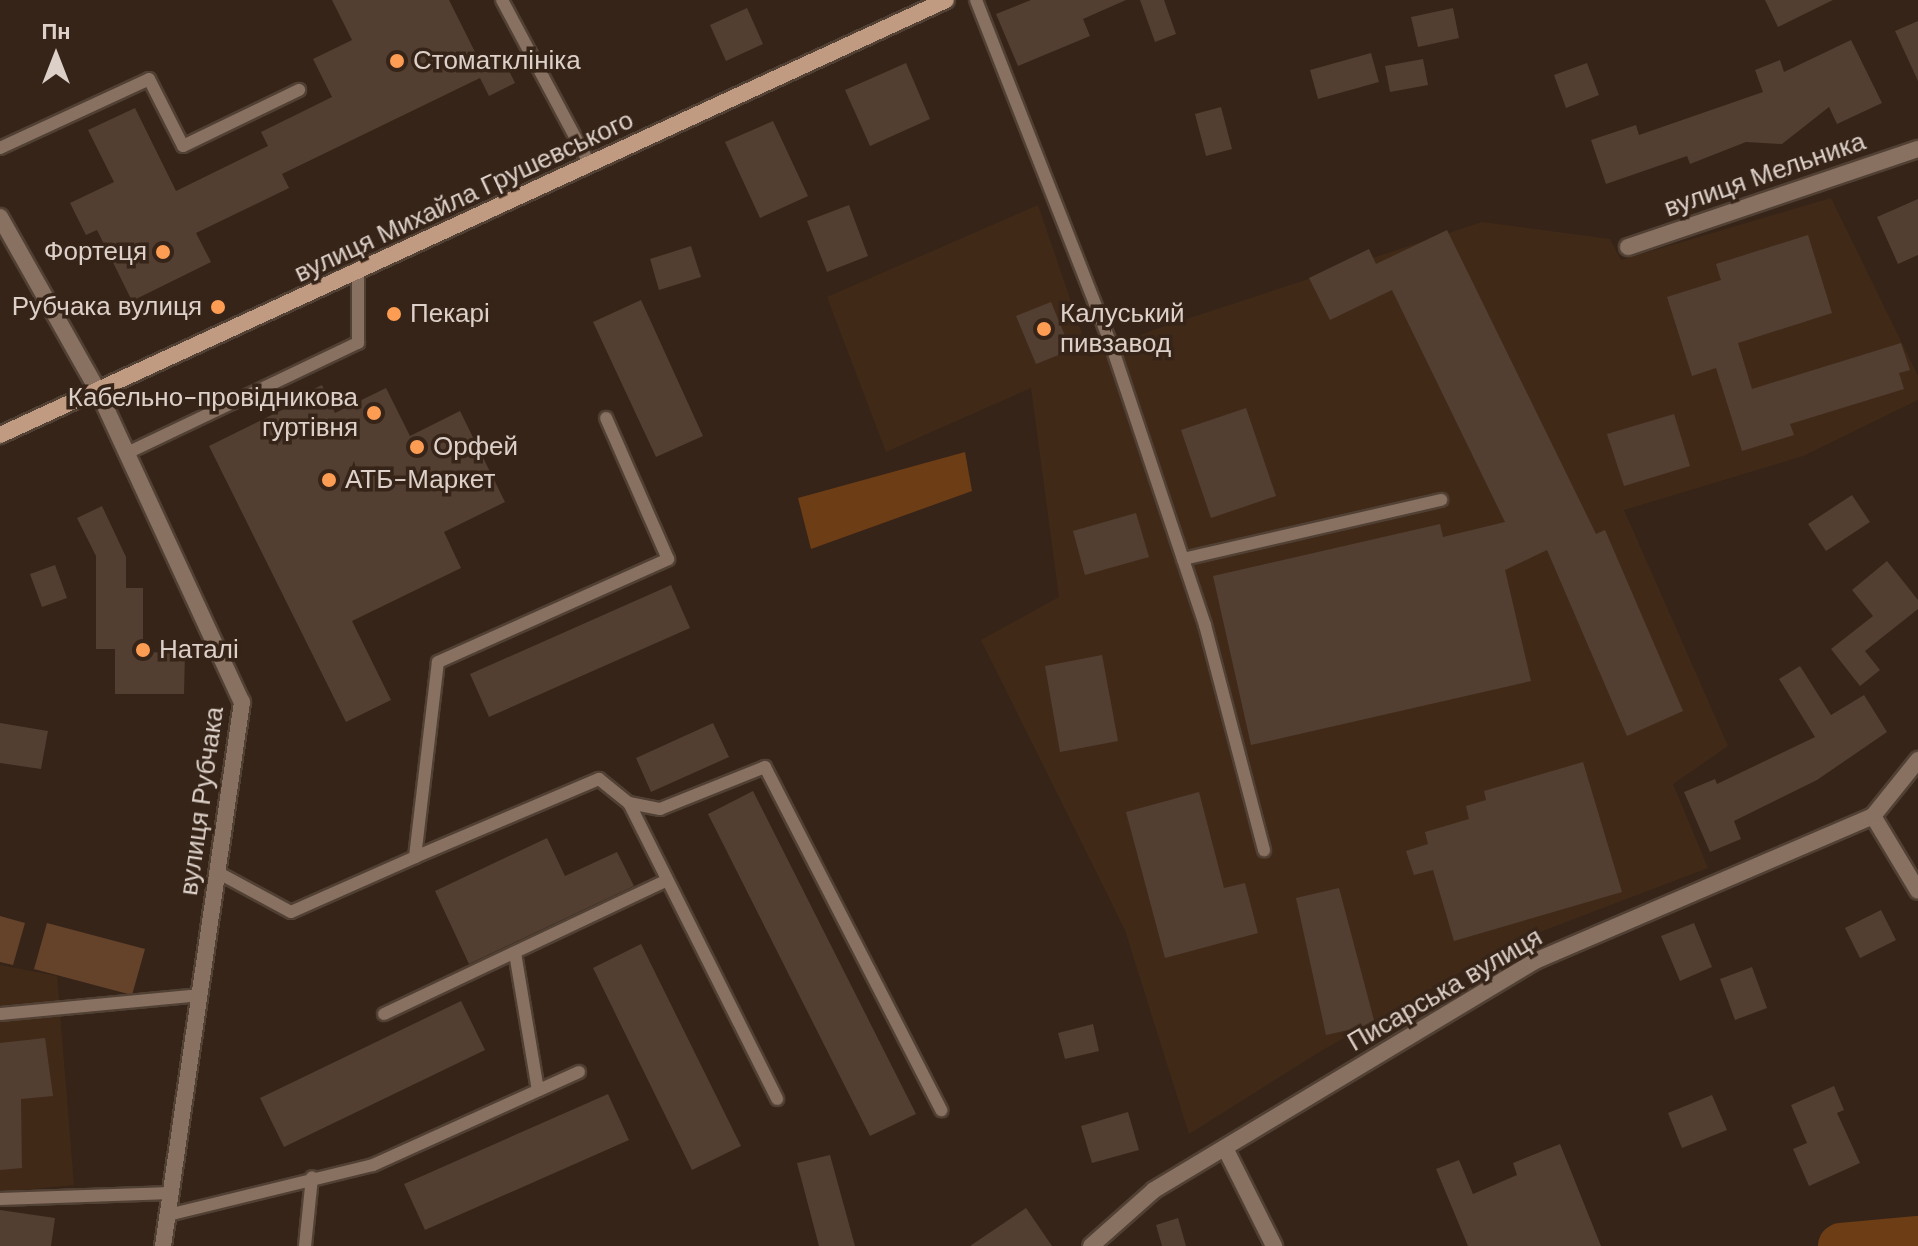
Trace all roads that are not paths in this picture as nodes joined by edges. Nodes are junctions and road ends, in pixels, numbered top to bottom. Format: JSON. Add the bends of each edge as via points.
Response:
{"nodes":[{"id":1,"x":502,"y":0,"type":"edge"},
{"id":2,"x":946,"y":0,"type":"edge"},
{"id":3,"x":976,"y":0,"type":"edge"},
{"id":4,"x":299,"y":90,"type":"dead end"},
{"id":5,"x":0,"y":148,"type":"edge"},
{"id":6,"x":1918,"y":149,"type":"edge"},
{"id":7,"x":590,"y":165,"type":"junction"},
{"id":8,"x":0,"y":217,"type":"edge"},
{"id":9,"x":1628,"y":247,"type":"dead end"},
{"id":10,"x":358,"y":273,"type":"junction"},
{"id":11,"x":98,"y":391,"type":"junction"},
{"id":12,"x":606,"y":418,"type":"dead end"},
{"id":13,"x":0,"y":435,"type":"edge"},
{"id":14,"x":127,"y":453,"type":"junction"},
{"id":15,"x":1441,"y":500,"type":"dead end"},
{"id":16,"x":1183,"y":559,"type":"junction"},
{"id":17,"x":1918,"y":760,"type":"edge"},
{"id":18,"x":629,"y":803,"type":"junction"},
{"id":19,"x":1873,"y":816,"type":"junction"},
{"id":20,"x":1264,"y":850,"type":"dead end"},
{"id":21,"x":415,"y":857,"type":"junction"},
{"id":22,"x":217,"y":872,"type":"junction"},
{"id":23,"x":667,"y":880,"type":"junction"},
{"id":24,"x":1918,"y":891,"type":"edge"},
{"id":25,"x":515,"y":953,"type":"junction"},
{"id":26,"x":200,"y":995,"type":"junction"},
{"id":27,"x":0,"y":1014,"type":"edge"},
{"id":28,"x":384,"y":1014,"type":"dead end"},
{"id":29,"x":579,"y":1072,"type":"dead end"},
{"id":30,"x":538,"y":1090,"type":"junction"},
{"id":31,"x":777,"y":1099,"type":"dead end"},
{"id":32,"x":941,"y":1110,"type":"dead end"},
{"id":33,"x":1225,"y":1148,"type":"junction"},
{"id":34,"x":312,"y":1177,"type":"junction"},
{"id":35,"x":171,"y":1193,"type":"junction"},
{"id":36,"x":0,"y":1199,"type":"edge"},
{"id":37,"x":168,"y":1215,"type":"junction"},
{"id":38,"x":163,"y":1246,"type":"edge"},
{"id":39,"x":305,"y":1246,"type":"edge"},
{"id":40,"x":1091,"y":1246,"type":"edge"},
{"id":41,"x":1274,"y":1246,"type":"edge"}],
"edges":[{"from":1,"to":7,"type":"lane"},
{"from":2,"to":7,"type":"main road","name":"вулиця Михайла Грушевського"},
{"from":3,"to":16,"type":"lane","via":[[1113,350]]},
{"from":4,"to":5,"type":"lane","via":[[183,146],[149,79]]},
{"from":6,"to":9,"type":"street","name":"вулиця Мельника"},
{"from":7,"to":10,"type":"main road","name":"вулиця Михайла Грушевського"},
{"from":8,"to":11,"type":"street","name":"вулиця Рубчака"},
{"from":10,"to":11,"type":"main road","name":"вулиця Михайла Грушевського"},
{"from":10,"to":14,"type":"lane","via":[[358,343]]},
{"from":11,"to":13,"type":"main road","name":"вулиця Михайла Грушевського"},
{"from":11,"to":14,"type":"street","name":"вулиця Рубчака"},
{"from":12,"to":21,"type":"lane","via":[[668,559],[438,662]]},
{"from":14,"to":22,"type":"street","name":"вулиця Рубчака","via":[[242,702]]},
{"from":15,"to":16,"type":"lane"},
{"from":16,"to":20,"type":"lane"},
{"from":17,"to":19,"type":"street","name":"Писарська вулиця"},
{"from":18,"to":21,"type":"lane","via":[[599,779]]},
{"from":18,"to":23,"type":"lane"},
{"from":18,"to":32,"type":"lane","via":[[660,809],[765,767]]},
{"from":19,"to":24,"type":"street"},
{"from":19,"to":33,"type":"street","name":"Писарська вулиця","via":[[1535,961]]},
{"from":21,"to":22,"type":"lane","via":[[291,912]]},
{"from":22,"to":26,"type":"street","name":"вулиця Рубчака"},
{"from":23,"to":25,"type":"lane"},
{"from":23,"to":31,"type":"lane"},
{"from":25,"to":28,"type":"lane"},
{"from":25,"to":30,"type":"lane"},
{"from":26,"to":27,"type":"lane"},
{"from":26,"to":35,"type":"street","name":"вулиця Рубчака"},
{"from":29,"to":30,"type":"lane"},
{"from":30,"to":34,"type":"lane","via":[[373,1165]]},
{"from":33,"to":40,"type":"street","name":"Писарська вулиця","via":[[1154,1190]]},
{"from":33,"to":41,"type":"street"},
{"from":34,"to":37,"type":"lane"},
{"from":34,"to":39,"type":"lane"},
{"from":35,"to":36,"type":"lane"},
{"from":35,"to":37,"type":"street","name":"вулиця Рубчака"},
{"from":37,"to":38,"type":"street","name":"вулиця Рубчака"}]}
